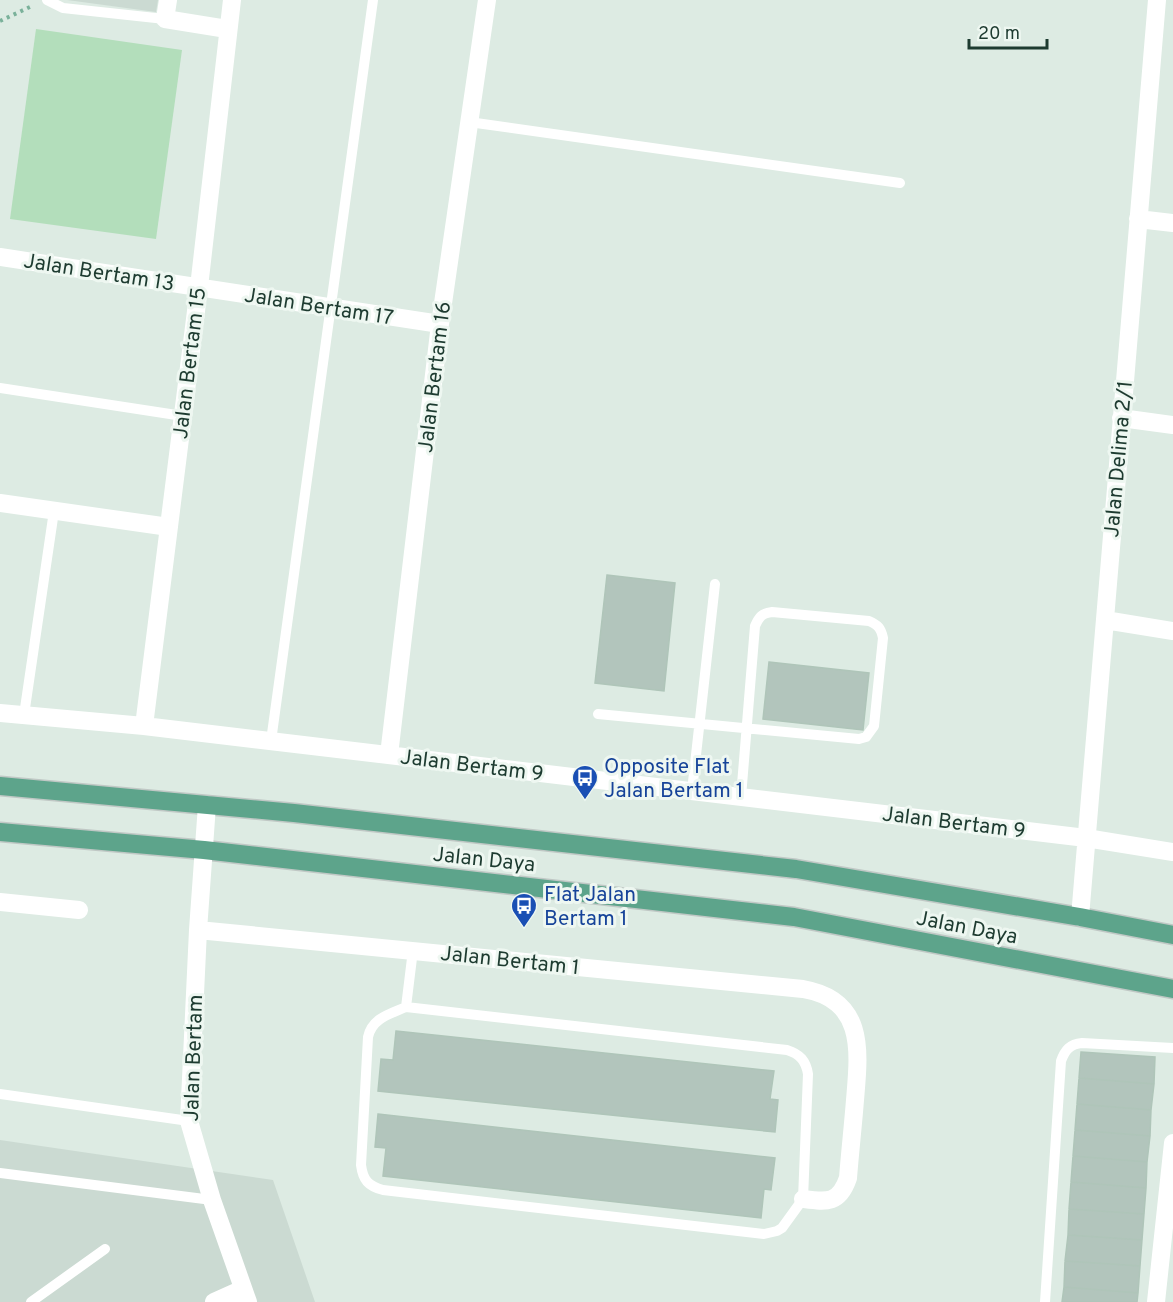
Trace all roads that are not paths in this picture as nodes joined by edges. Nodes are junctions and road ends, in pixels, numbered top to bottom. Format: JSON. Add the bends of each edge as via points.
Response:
{"nodes":[{"id":1,"x":47,"y":0,"type":"edge"},
{"id":2,"x":168,"y":0,"type":"edge"},
{"id":3,"x":232,"y":0,"type":"edge"},
{"id":4,"x":373,"y":0,"type":"edge"},
{"id":5,"x":487,"y":0,"type":"edge"},
{"id":6,"x":1157,"y":0,"type":"edge"},
{"id":7,"x":165,"y":19,"type":"junction"},
{"id":8,"x":227,"y":29,"type":"junction"},
{"id":9,"x":469,"y":122,"type":"junction"},
{"id":10,"x":900,"y":183,"type":"dead end"},
{"id":11,"x":1138,"y":219,"type":"junction"},
{"id":12,"x":1173,"y":223,"type":"edge"},
{"id":13,"x":0,"y":257,"type":"edge"},
{"id":14,"x":199,"y":287,"type":"junction"},
{"id":15,"x":331,"y":308,"type":"junction"},
{"id":16,"x":440,"y":324,"type":"junction"},
{"id":17,"x":0,"y":388,"type":"edge"},
{"id":18,"x":183,"y":416,"type":"junction"},
{"id":19,"x":1121,"y":418,"type":"junction"},
{"id":20,"x":1173,"y":425,"type":"edge"},
{"id":21,"x":0,"y":503,"type":"edge"},
{"id":22,"x":54,"y":511,"type":"junction"},
{"id":23,"x":169,"y":527,"type":"junction"},
{"id":24,"x":715,"y":584,"type":"dead end"},
{"id":25,"x":1105,"y":620,"type":"junction"},
{"id":26,"x":1173,"y":631,"type":"edge"},
{"id":27,"x":0,"y":713,"type":"edge"},
{"id":28,"x":598,"y":714,"type":"dead end"},
{"id":29,"x":24,"y":715,"type":"junction"},
{"id":30,"x":700,"y":723,"type":"junction"},
{"id":31,"x":144,"y":726,"type":"junction"},
{"id":32,"x":747,"y":727,"type":"junction"},
{"id":33,"x":272,"y":741,"type":"junction"},
{"id":34,"x":389,"y":755,"type":"junction"},
{"id":35,"x":0,"y":786,"type":"edge"},
{"id":36,"x":692,"y":791,"type":"junction"},
{"id":37,"x":741,"y":797,"type":"junction"},
{"id":38,"x":207,"y":805,"type":"junction"},
{"id":39,"x":0,"y":832,"type":"edge"},
{"id":40,"x":1086,"y":838,"type":"junction"},
{"id":41,"x":204,"y":850,"type":"junction"},
{"id":42,"x":1173,"y":852,"type":"edge"},
{"id":43,"x":0,"y":902,"type":"edge"},
{"id":44,"x":79,"y":910,"type":"dead end"},
{"id":45,"x":1080,"y":917,"type":"junction"},
{"id":46,"x":198,"y":930,"type":"junction"},
{"id":47,"x":1173,"y":935,"type":"edge"},
{"id":48,"x":413,"y":950,"type":"junction"},
{"id":49,"x":1173,"y":989,"type":"edge"},
{"id":50,"x":406,"y":1007,"type":"junction"},
{"id":51,"x":1173,"y":1048,"type":"edge"},
{"id":52,"x":0,"y":1094,"type":"edge"},
{"id":53,"x":189,"y":1121,"type":"junction"},
{"id":54,"x":1173,"y":1143,"type":"edge"},
{"id":55,"x":0,"y":1173,"type":"edge"},
{"id":56,"x":803,"y":1199,"type":"junction"},
{"id":57,"x":212,"y":1200,"type":"junction"},
{"id":58,"x":105,"y":1249,"type":"dead end"},
{"id":59,"x":246,"y":1296,"type":"edge"},
{"id":60,"x":31,"y":1302,"type":"edge"},
{"id":61,"x":214,"y":1302,"type":"edge"},
{"id":62,"x":1045,"y":1302,"type":"edge"},
{"id":63,"x":1156,"y":1302,"type":"edge"}],
"edges":[{"from":1,"to":7,"type":"lane","via":[[63,8]]},
{"from":2,"to":7,"type":"street"},
{"from":3,"to":8,"type":"street","name":"Jalan Bertam 15"},
{"from":4,"to":15,"type":"lane"},
{"from":5,"to":9,"type":"street","name":"Jalan Bertam 16"},
{"from":6,"to":11,"type":"street","name":"Jalan Delima 2/1"},
{"from":7,"to":8,"type":"street"},
{"from":8,"to":14,"type":"street","name":"Jalan Bertam 15"},
{"from":9,"to":10,"type":"lane"},
{"from":9,"to":16,"type":"street","name":"Jalan Bertam 16"},
{"from":11,"to":12,"type":"street"},
{"from":11,"to":19,"type":"street","name":"Jalan Delima 2/1"},
{"from":13,"to":14,"type":"street","name":"Jalan Bertam 13"},
{"from":14,"to":15,"type":"street","name":"Jalan Bertam 17"},
{"from":14,"to":18,"type":"street","name":"Jalan Bertam 15"},
{"from":15,"to":16,"type":"street","name":"Jalan Bertam 17"},
{"from":15,"to":33,"type":"lane"},
{"from":16,"to":34,"type":"street","name":"Jalan Bertam 16"},
{"from":17,"to":18,"type":"lane"},
{"from":18,"to":23,"type":"street","name":"Jalan Bertam 15"},
{"from":19,"to":20,"type":"street"},
{"from":19,"to":25,"type":"street","name":"Jalan Delima 2/1"},
{"from":21,"to":22,"type":"street"},
{"from":22,"to":23,"type":"street"},
{"from":22,"to":29,"type":"lane"},
{"from":23,"to":31,"type":"street","name":"Jalan Bertam 15"},
{"from":24,"to":30,"type":"lane"},
{"from":25,"to":26,"type":"street"},
{"from":25,"to":40,"type":"street","name":"Jalan Delima 2/1"},
{"from":27,"to":29,"type":"street","name":"Jalan Bertam 9"},
{"from":28,"to":30,"type":"lane"},
{"from":29,"to":31,"type":"street","name":"Jalan Bertam 9"},
{"from":30,"to":32,"type":"lane"},
{"from":30,"to":36,"type":"lane"},
{"from":31,"to":33,"type":"street","name":"Jalan Bertam 9"},
{"from":32,"to":32,"type":"lane","via":[[866,737],[874,726],[882,630],[869,621],[764,613],[755,626]]},
{"from":32,"to":37,"type":"lane"},
{"from":33,"to":34,"type":"street","name":"Jalan Bertam 9"},
{"from":34,"to":36,"type":"street","name":"Jalan Bertam 9"},
{"from":35,"to":38,"type":"main road","name":"Jalan Daya"},
{"from":36,"to":37,"type":"street","name":"Jalan Bertam 9"},
{"from":37,"to":40,"type":"street","name":"Jalan Bertam 9"},
{"from":38,"to":41,"type":"street","name":"Jalan Bertam"},
{"from":38,"to":45,"type":"main road","name":"Jalan Daya","via":[[796,869]]},
{"from":39,"to":41,"type":"main road","name":"Jalan Daya"},
{"from":40,"to":42,"type":"street","name":"Jalan Bertam 9"},
{"from":40,"to":45,"type":"street","name":"Jalan Delima 2/1"},
{"from":41,"to":46,"type":"street","name":"Jalan Bertam"},
{"from":41,"to":49,"type":"main road","name":"Jalan Daya","via":[[794,917]]},
{"from":43,"to":44,"type":"street"},
{"from":45,"to":47,"type":"main road","name":"Jalan Daya"},
{"from":46,"to":48,"type":"street","name":"Jalan Bertam 1"},
{"from":46,"to":53,"type":"street","name":"Jalan Bertam"},
{"from":48,"to":50,"type":"lane"},
{"from":48,"to":56,"type":"street","name":"Jalan Bertam 1","via":[[804,989],[822,994],[840,1006],[852,1023],[858,1047],[848,1178],[844,1190],[831,1200]]},
{"from":50,"to":56,"type":"lane","via":[[795,1053],[807,1065],[808,1074]]},
{"from":50,"to":56,"type":"lane","via":[[376,1020],[368,1037],[361,1165],[366,1182],[373,1187],[764,1234],[782,1228]]},
{"from":51,"to":62,"type":"lane","via":[[1082,1043],[1074,1044],[1064,1054]]},
{"from":52,"to":53,"type":"lane"},
{"from":53,"to":57,"type":"street","name":"Jalan Bertam"},
{"from":54,"to":63,"type":"street"},
{"from":55,"to":57,"type":"lane"},
{"from":57,"to":59,"type":"street","name":"Jalan Bertam"},
{"from":58,"to":60,"type":"lane"},
{"from":59,"to":61,"type":"street"}]}
